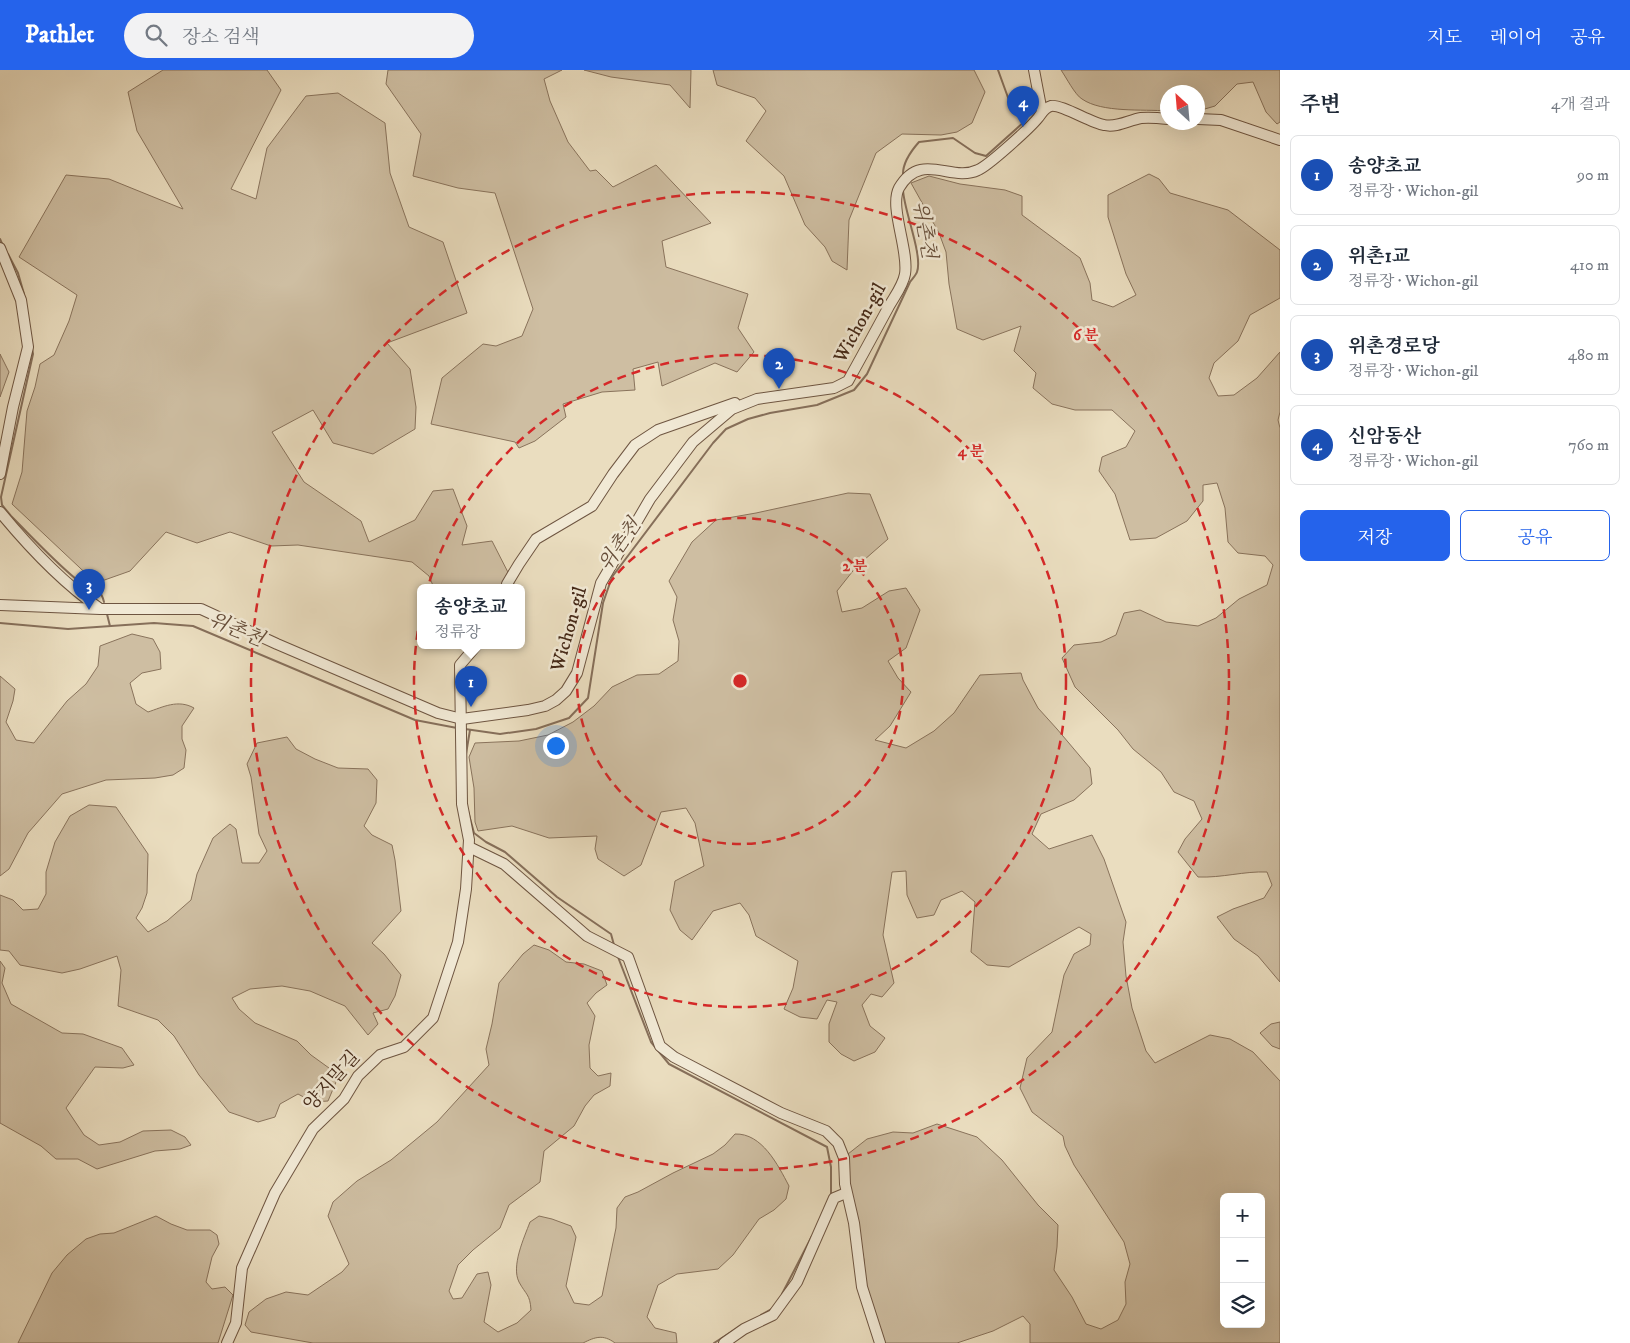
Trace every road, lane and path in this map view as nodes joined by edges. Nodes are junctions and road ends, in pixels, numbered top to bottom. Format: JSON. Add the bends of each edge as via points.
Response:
{"nodes":[{"id":1,"x":1034,"y":70,"type":"edge"},
{"id":2,"x":1042,"y":112,"type":"junction"},
{"id":3,"x":1160,"y":118,"type":"edge"},
{"id":4,"x":1205,"y":119,"type":"edge"},
{"id":5,"x":1280,"y":140,"type":"edge"},
{"id":6,"x":0,"y":248,"type":"edge"},
{"id":7,"x":748,"y":402,"type":"junction"},
{"id":8,"x":0,"y":474,"type":"edge"},
{"id":9,"x":0,"y":512,"type":"edge"},
{"id":10,"x":507,"y":584,"type":"edge"},
{"id":11,"x":0,"y":604,"type":"edge"},
{"id":12,"x":100,"y":608,"type":"junction"},
{"id":13,"x":473,"y":649,"type":"edge"},
{"id":14,"x":462,"y":721,"type":"junction"},
{"id":15,"x":469,"y":847,"type":"junction"},
{"id":16,"x":846,"y":1192,"type":"junction"},
{"id":17,"x":227,"y":1343,"type":"edge"},
{"id":18,"x":724,"y":1343,"type":"edge"},
{"id":19,"x":880,"y":1343,"type":"edge"}],
"edges":[{"from":1,"to":2,"type":"street"},
{"from":2,"to":3,"type":"street","via":[[1051,106],[1061,107],[1106,126]]},
{"from":2,"to":7,"type":"street","name":"Wichon-gil","via":[[978,170],[962,173],[938,168],[917,171],[908,177],[897,194],[896,202],[905,252],[905,276],[848,381],[834,388]]},
{"from":4,"to":5,"type":"street","via":[[1221,120]]},
{"from":6,"to":8,"type":"street","via":[[22,300],[28,347]]},
{"from":7,"to":10,"type":"street","via":[[739,402],[658,430],[635,445],[592,506],[536,539]]},
{"from":7,"to":14,"type":"street","name":"Wichon-gil","via":[[732,409],[693,442],[650,499],[600,582],[577,673],[566,691],[545,706]]},
{"from":9,"to":12,"type":"street","via":[[80,595]]},
{"from":11,"to":12,"type":"street","name":"Wichon-gil"},
{"from":12,"to":14,"type":"street","name":"Wichon-gil","via":[[201,609]]},
{"from":13,"to":14,"type":"street","name":"양지말길","via":[[460,665]]},
{"from":14,"to":15,"type":"street","name":"양지말길","via":[[462,804]]},
{"from":15,"to":16,"type":"street","via":[[504,864],[587,936],[628,957],[660,1046],[674,1057],[833,1137],[842,1150]]},
{"from":15,"to":17,"type":"street","name":"양지말길","via":[[458,942],[433,1018],[404,1047],[380,1055],[358,1076],[344,1099],[313,1129],[275,1193],[242,1268],[236,1323]]},
{"from":16,"to":18,"type":"street","via":[[834,1198],[797,1282],[773,1315]]},
{"from":16,"to":19,"type":"street","via":[[854,1223],[862,1287]]}]}
